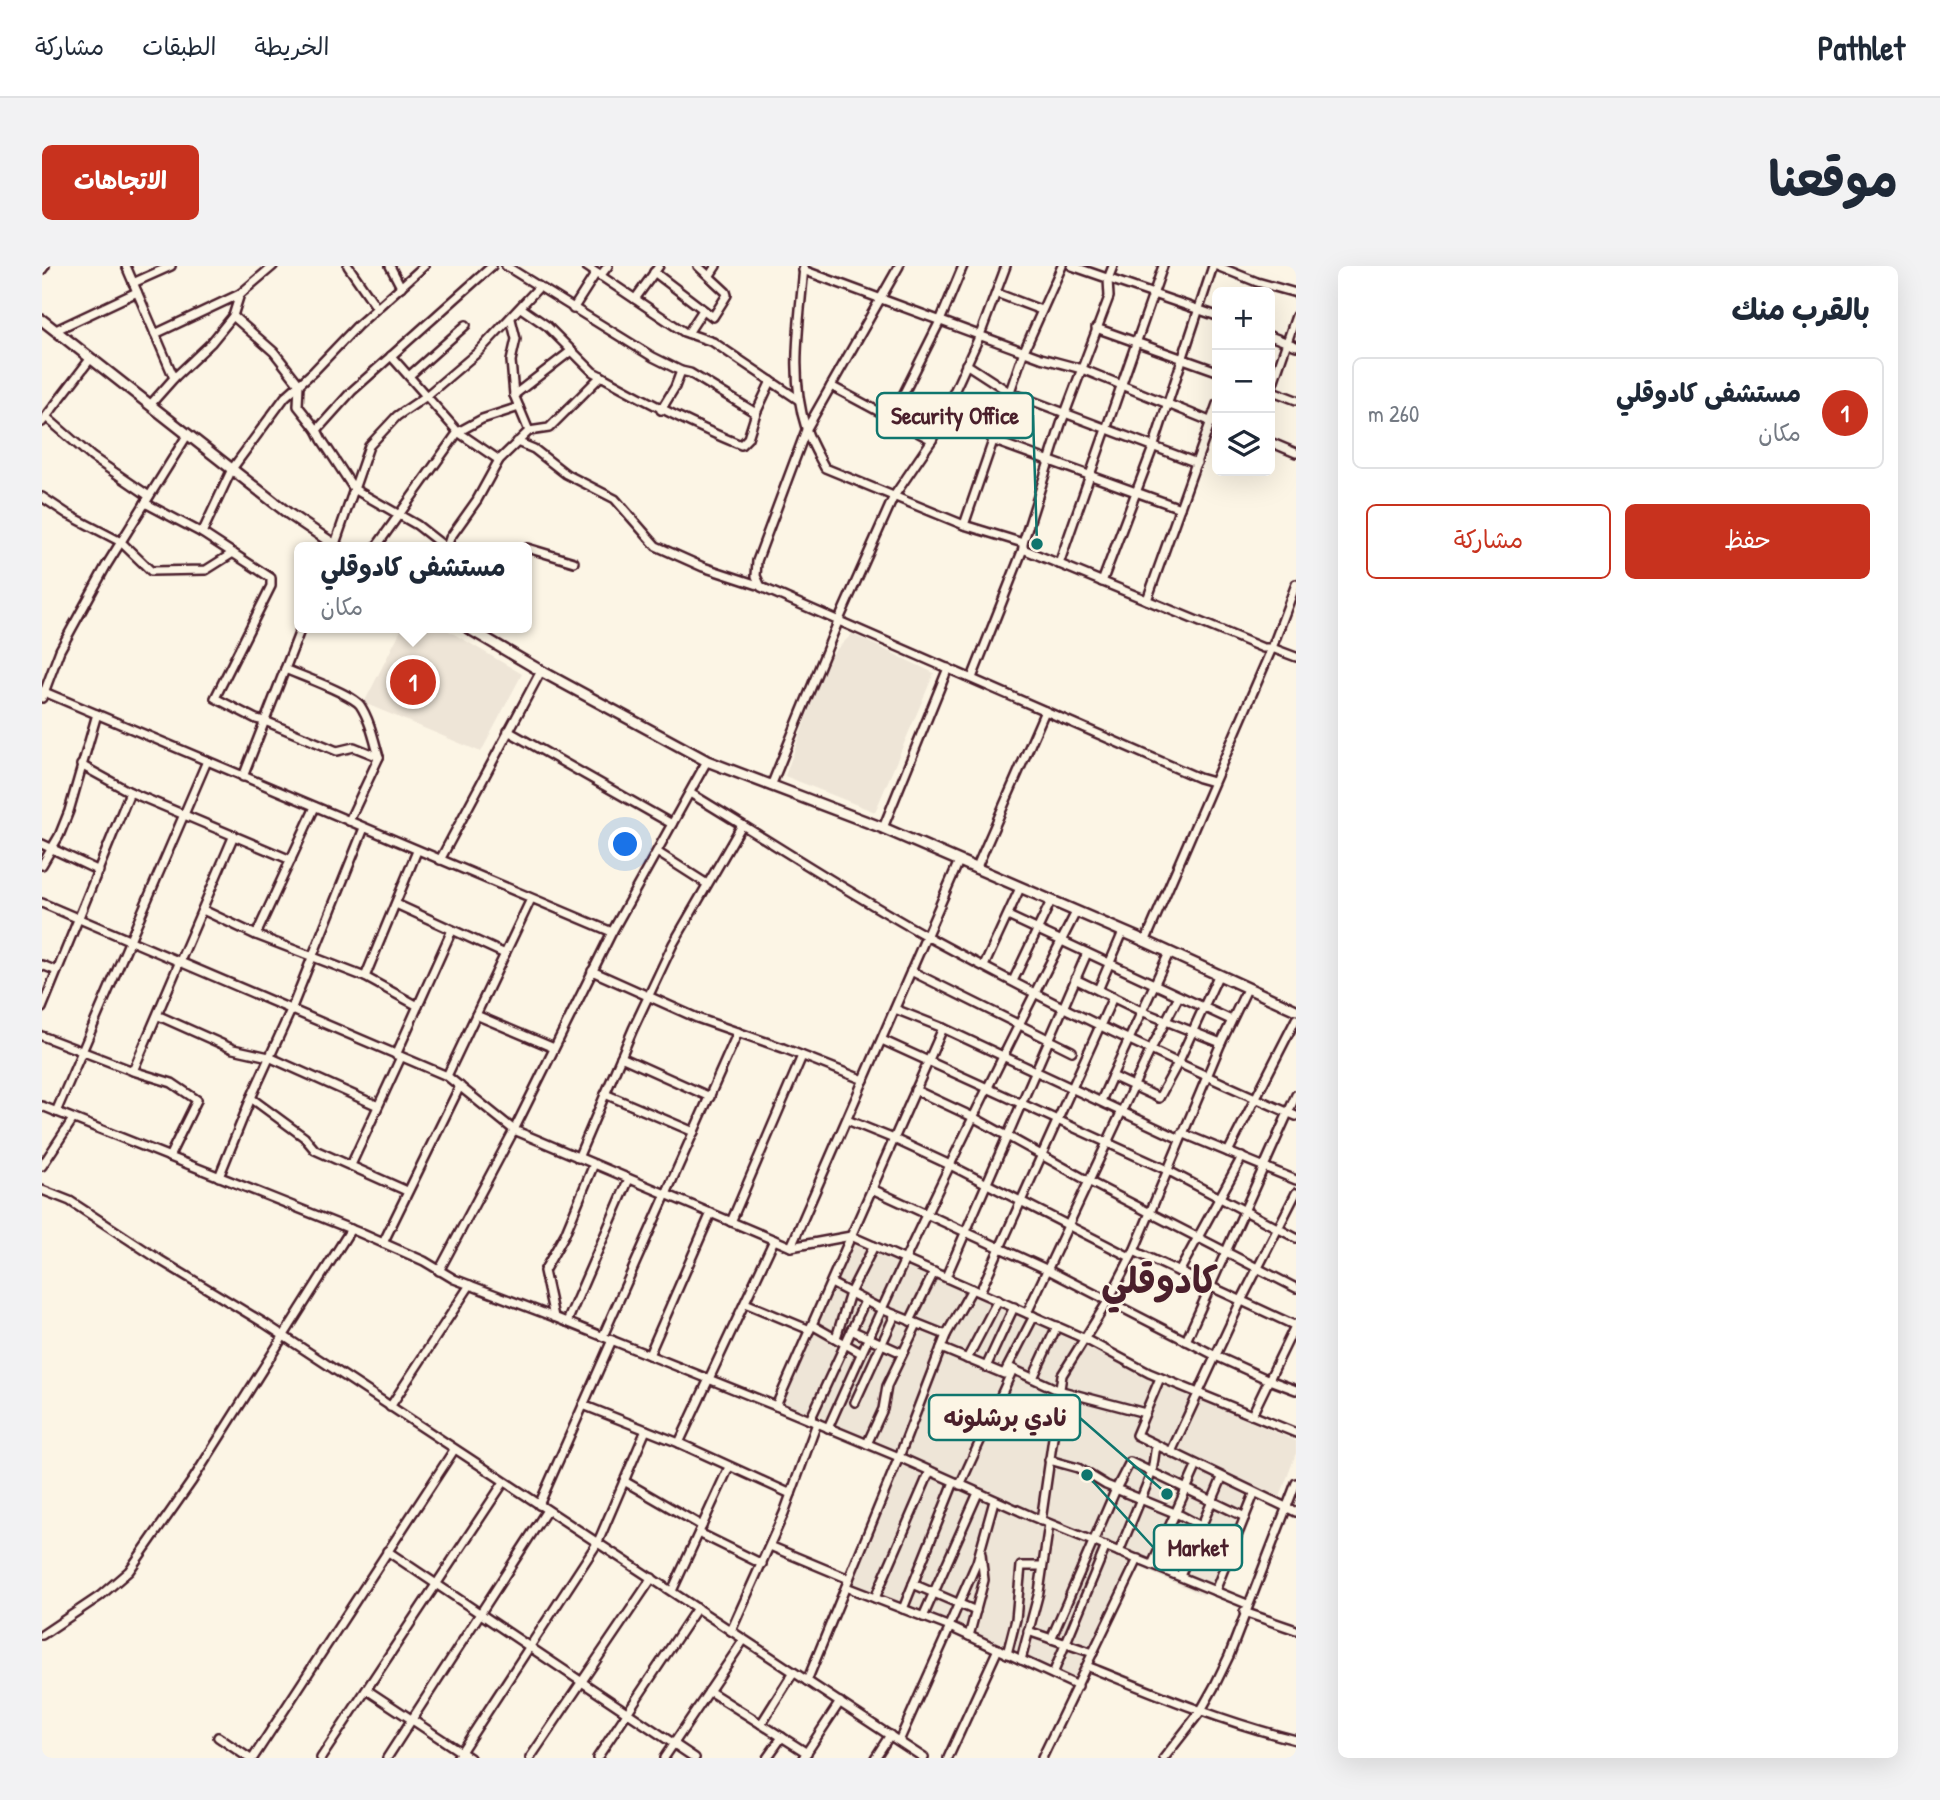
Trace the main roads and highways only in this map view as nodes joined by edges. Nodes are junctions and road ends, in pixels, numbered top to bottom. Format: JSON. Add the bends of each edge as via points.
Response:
{"nodes":[{"id":1,"x":42,"y":320,"type":"edge"},
{"id":2,"x":329,"y":542,"type":"edge"},
{"id":3,"x":476,"y":633,"type":"edge"},
{"id":4,"x":1296,"y":1010,"type":"edge"}],
"edges":[{"from":1,"to":2,"type":"main road"},
{"from":3,"to":4,"type":"main road","via":[[706,761],[883,828]]}]}
